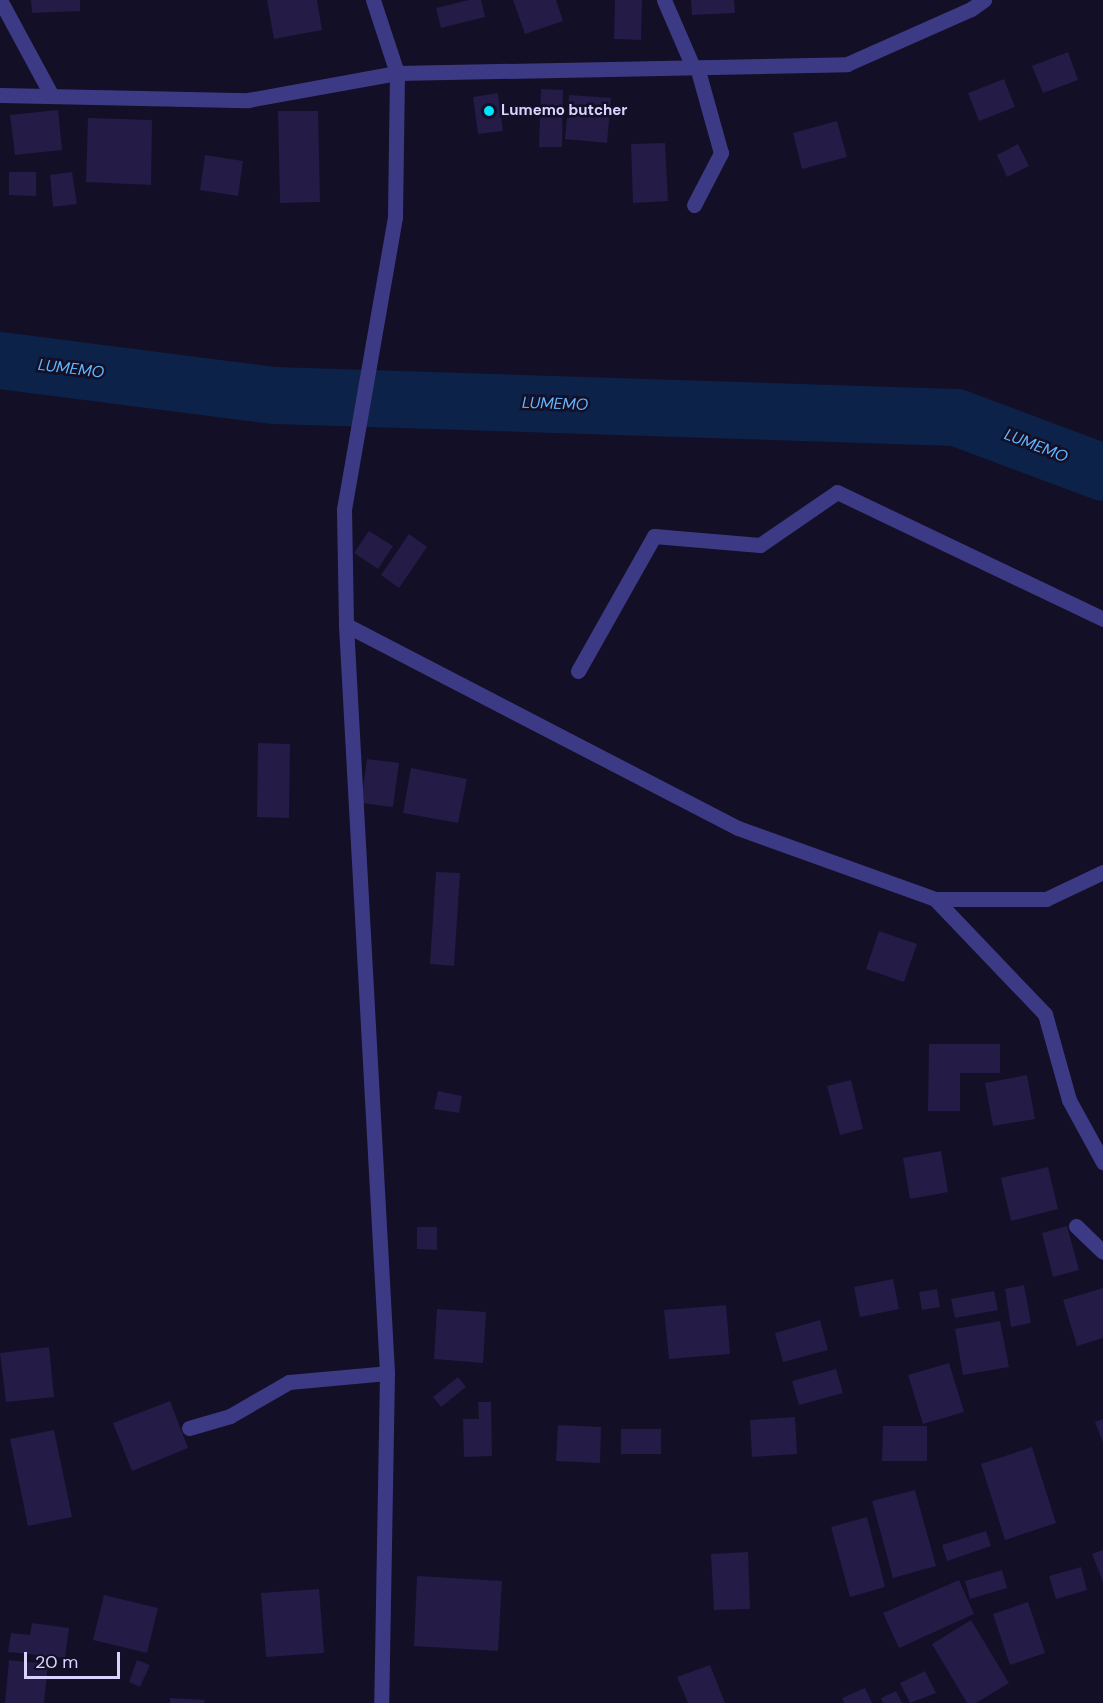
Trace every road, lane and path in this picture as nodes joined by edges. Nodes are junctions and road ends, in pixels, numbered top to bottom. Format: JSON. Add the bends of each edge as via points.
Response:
{"nodes":[{"id":1,"x":0,"y":0,"type":"edge"},
{"id":2,"x":373,"y":0,"type":"edge"},
{"id":3,"x":664,"y":0,"type":"edge"},
{"id":4,"x":984,"y":0,"type":"edge"},
{"id":5,"x":695,"y":67,"type":"junction"},
{"id":6,"x":397,"y":74,"type":"junction"},
{"id":7,"x":0,"y":95,"type":"edge"},
{"id":8,"x":52,"y":96,"type":"junction"},
{"id":9,"x":693,"y":205,"type":"dead end"},
{"id":10,"x":1103,"y":619,"type":"edge"},
{"id":11,"x":346,"y":626,"type":"junction"},
{"id":12,"x":578,"y":671,"type":"dead end"},
{"id":13,"x":1103,"y":872,"type":"edge"},
{"id":14,"x":935,"y":899,"type":"junction"},
{"id":15,"x":1103,"y":1162,"type":"edge"},
{"id":16,"x":1076,"y":1226,"type":"dead end"},
{"id":17,"x":1103,"y":1252,"type":"edge"},
{"id":18,"x":387,"y":1374,"type":"junction"},
{"id":19,"x":189,"y":1428,"type":"dead end"},
{"id":20,"x":381,"y":1703,"type":"edge"}],
"edges":[{"from":1,"to":8,"type":"street"},
{"from":2,"to":6,"type":"street"},
{"from":3,"to":5,"type":"street"},
{"from":4,"to":5,"type":"street","via":[[847,64]]},
{"from":5,"to":6,"type":"street"},
{"from":5,"to":9,"type":"street","via":[[721,153]]},
{"from":6,"to":8,"type":"street","via":[[248,100]]},
{"from":6,"to":11,"type":"street","via":[[396,217],[344,509]]},
{"from":7,"to":8,"type":"street"},
{"from":10,"to":12,"type":"street","via":[[837,492],[760,544],[654,536]]},
{"from":11,"to":14,"type":"street","via":[[738,828]]},
{"from":11,"to":18,"type":"street"},
{"from":13,"to":14,"type":"street","via":[[1046,899]]},
{"from":14,"to":15,"type":"street","via":[[1045,1014],[1069,1100]]},
{"from":16,"to":17,"type":"street"},
{"from":18,"to":19,"type":"street","via":[[289,1382],[230,1416]]},
{"from":18,"to":20,"type":"street"}]}
